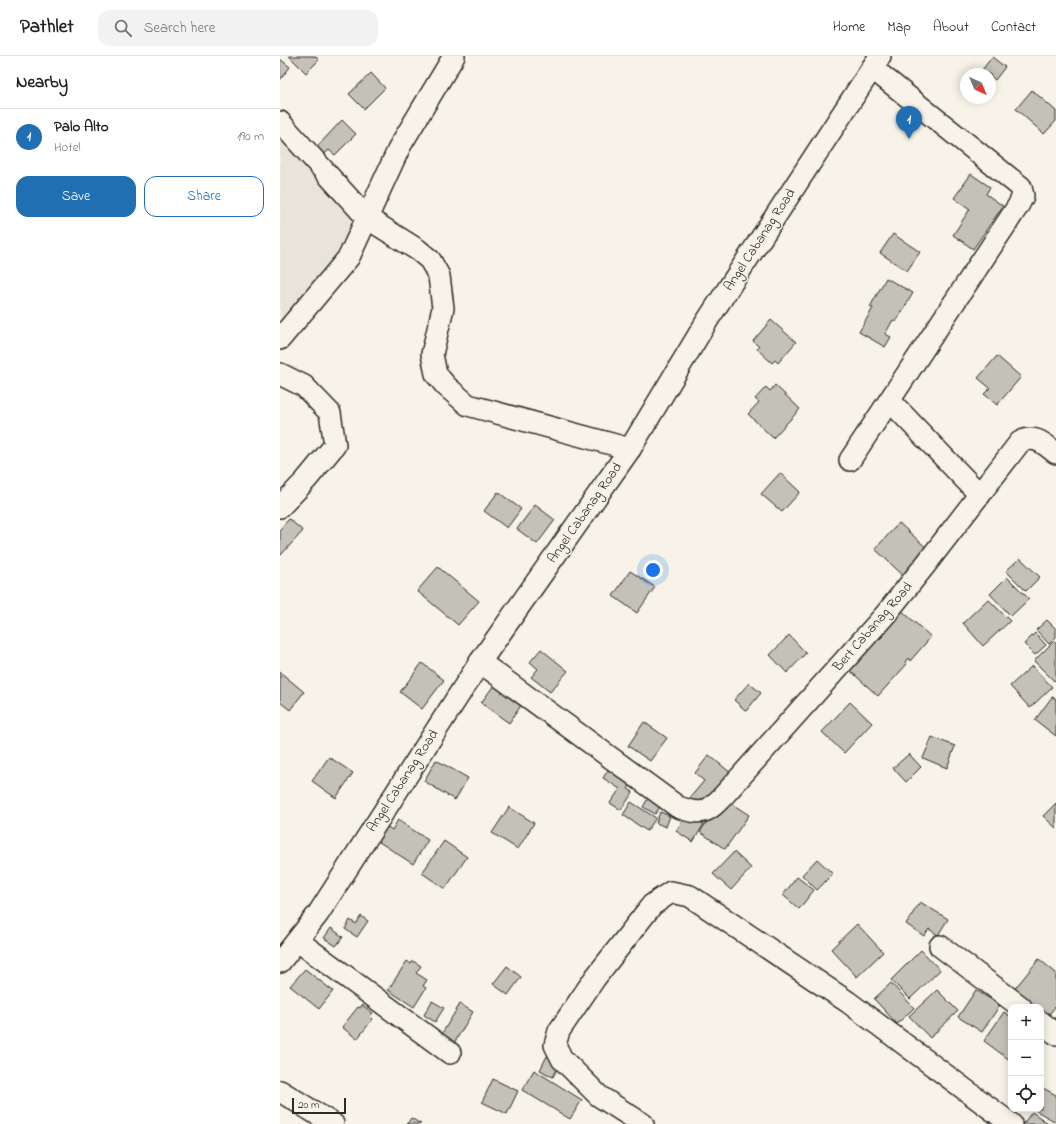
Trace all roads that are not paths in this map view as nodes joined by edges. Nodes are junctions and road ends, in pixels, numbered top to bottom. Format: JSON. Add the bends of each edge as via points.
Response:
{"nodes":[{"id":1,"x":454,"y":56,"type":"edge"},
{"id":2,"x":876,"y":62,"type":"edge"},
{"id":3,"x":280,"y":122,"type":"edge"},
{"id":4,"x":367,"y":218,"type":"junction"},
{"id":5,"x":280,"y":339,"type":"edge"},
{"id":6,"x":280,"y":374,"type":"edge"},
{"id":7,"x":890,"y":402,"type":"junction"},
{"id":8,"x":630,"y":449,"type":"junction"},
{"id":9,"x":1056,"y":453,"type":"edge"},
{"id":10,"x":850,"y":460,"type":"dead end"},
{"id":11,"x":980,"y":495,"type":"junction"},
{"id":12,"x":280,"y":507,"type":"edge"},
{"id":13,"x":480,"y":662,"type":"junction"},
{"id":14,"x":298,"y":941,"type":"junction"},
{"id":15,"x":940,"y":946,"type":"dead end"},
{"id":16,"x":280,"y":962,"type":"edge"},
{"id":17,"x":1017,"y":1004,"type":"edge"},
{"id":18,"x":1044,"y":1024,"type":"edge"},
{"id":19,"x":1056,"y":1034,"type":"edge"},
{"id":20,"x":450,"y":1053,"type":"dead end"},
{"id":21,"x":280,"y":1091,"type":"edge"},
{"id":22,"x":333,"y":1124,"type":"edge"},
{"id":23,"x":644,"y":1124,"type":"edge"},
{"id":24,"x":1011,"y":1124,"type":"edge"}],
"edges":[{"from":1,"to":4,"type":"street","via":[[400,146]]},
{"from":2,"to":7,"type":"street","via":[[1021,187],[1023,196]]},
{"from":2,"to":8,"type":"street","name":"Angel Cabanag Road","via":[[707,321]]},
{"from":3,"to":4,"type":"street"},
{"from":4,"to":5,"type":"street","via":[[349,257]]},
{"from":4,"to":8,"type":"street","via":[[424,255],[430,260],[438,276],[443,308],[432,354],[436,374],[446,386],[468,405]]},
{"from":6,"to":12,"type":"street","via":[[304,386],[330,413],[335,445]]},
{"from":7,"to":10,"type":"street"},
{"from":7,"to":11,"type":"street"},
{"from":8,"to":13,"type":"street","name":"Angel Cabanag Road"},
{"from":9,"to":11,"type":"street","name":"Bert Cabanag Road","via":[[1038,439],[1029,438],[1020,442]]},
{"from":11,"to":13,"type":"street","name":"Bert Cabanag Road","via":[[885,615],[713,807],[703,812],[691,812],[678,807]]},
{"from":13,"to":14,"type":"street","name":"Angel Cabanag Road"},
{"from":14,"to":16,"type":"street","name":"Angel Cabanag Road"},
{"from":14,"to":20,"type":"street"},
{"from":15,"to":17,"type":"street"},
{"from":18,"to":19,"type":"street"},
{"from":21,"to":22,"type":"street"},
{"from":23,"to":24,"type":"street","via":[[599,1096],[562,1059],[555,1045],[559,1031],[595,978],[652,905],[671,892],[690,896],[848,1002]]}]}
